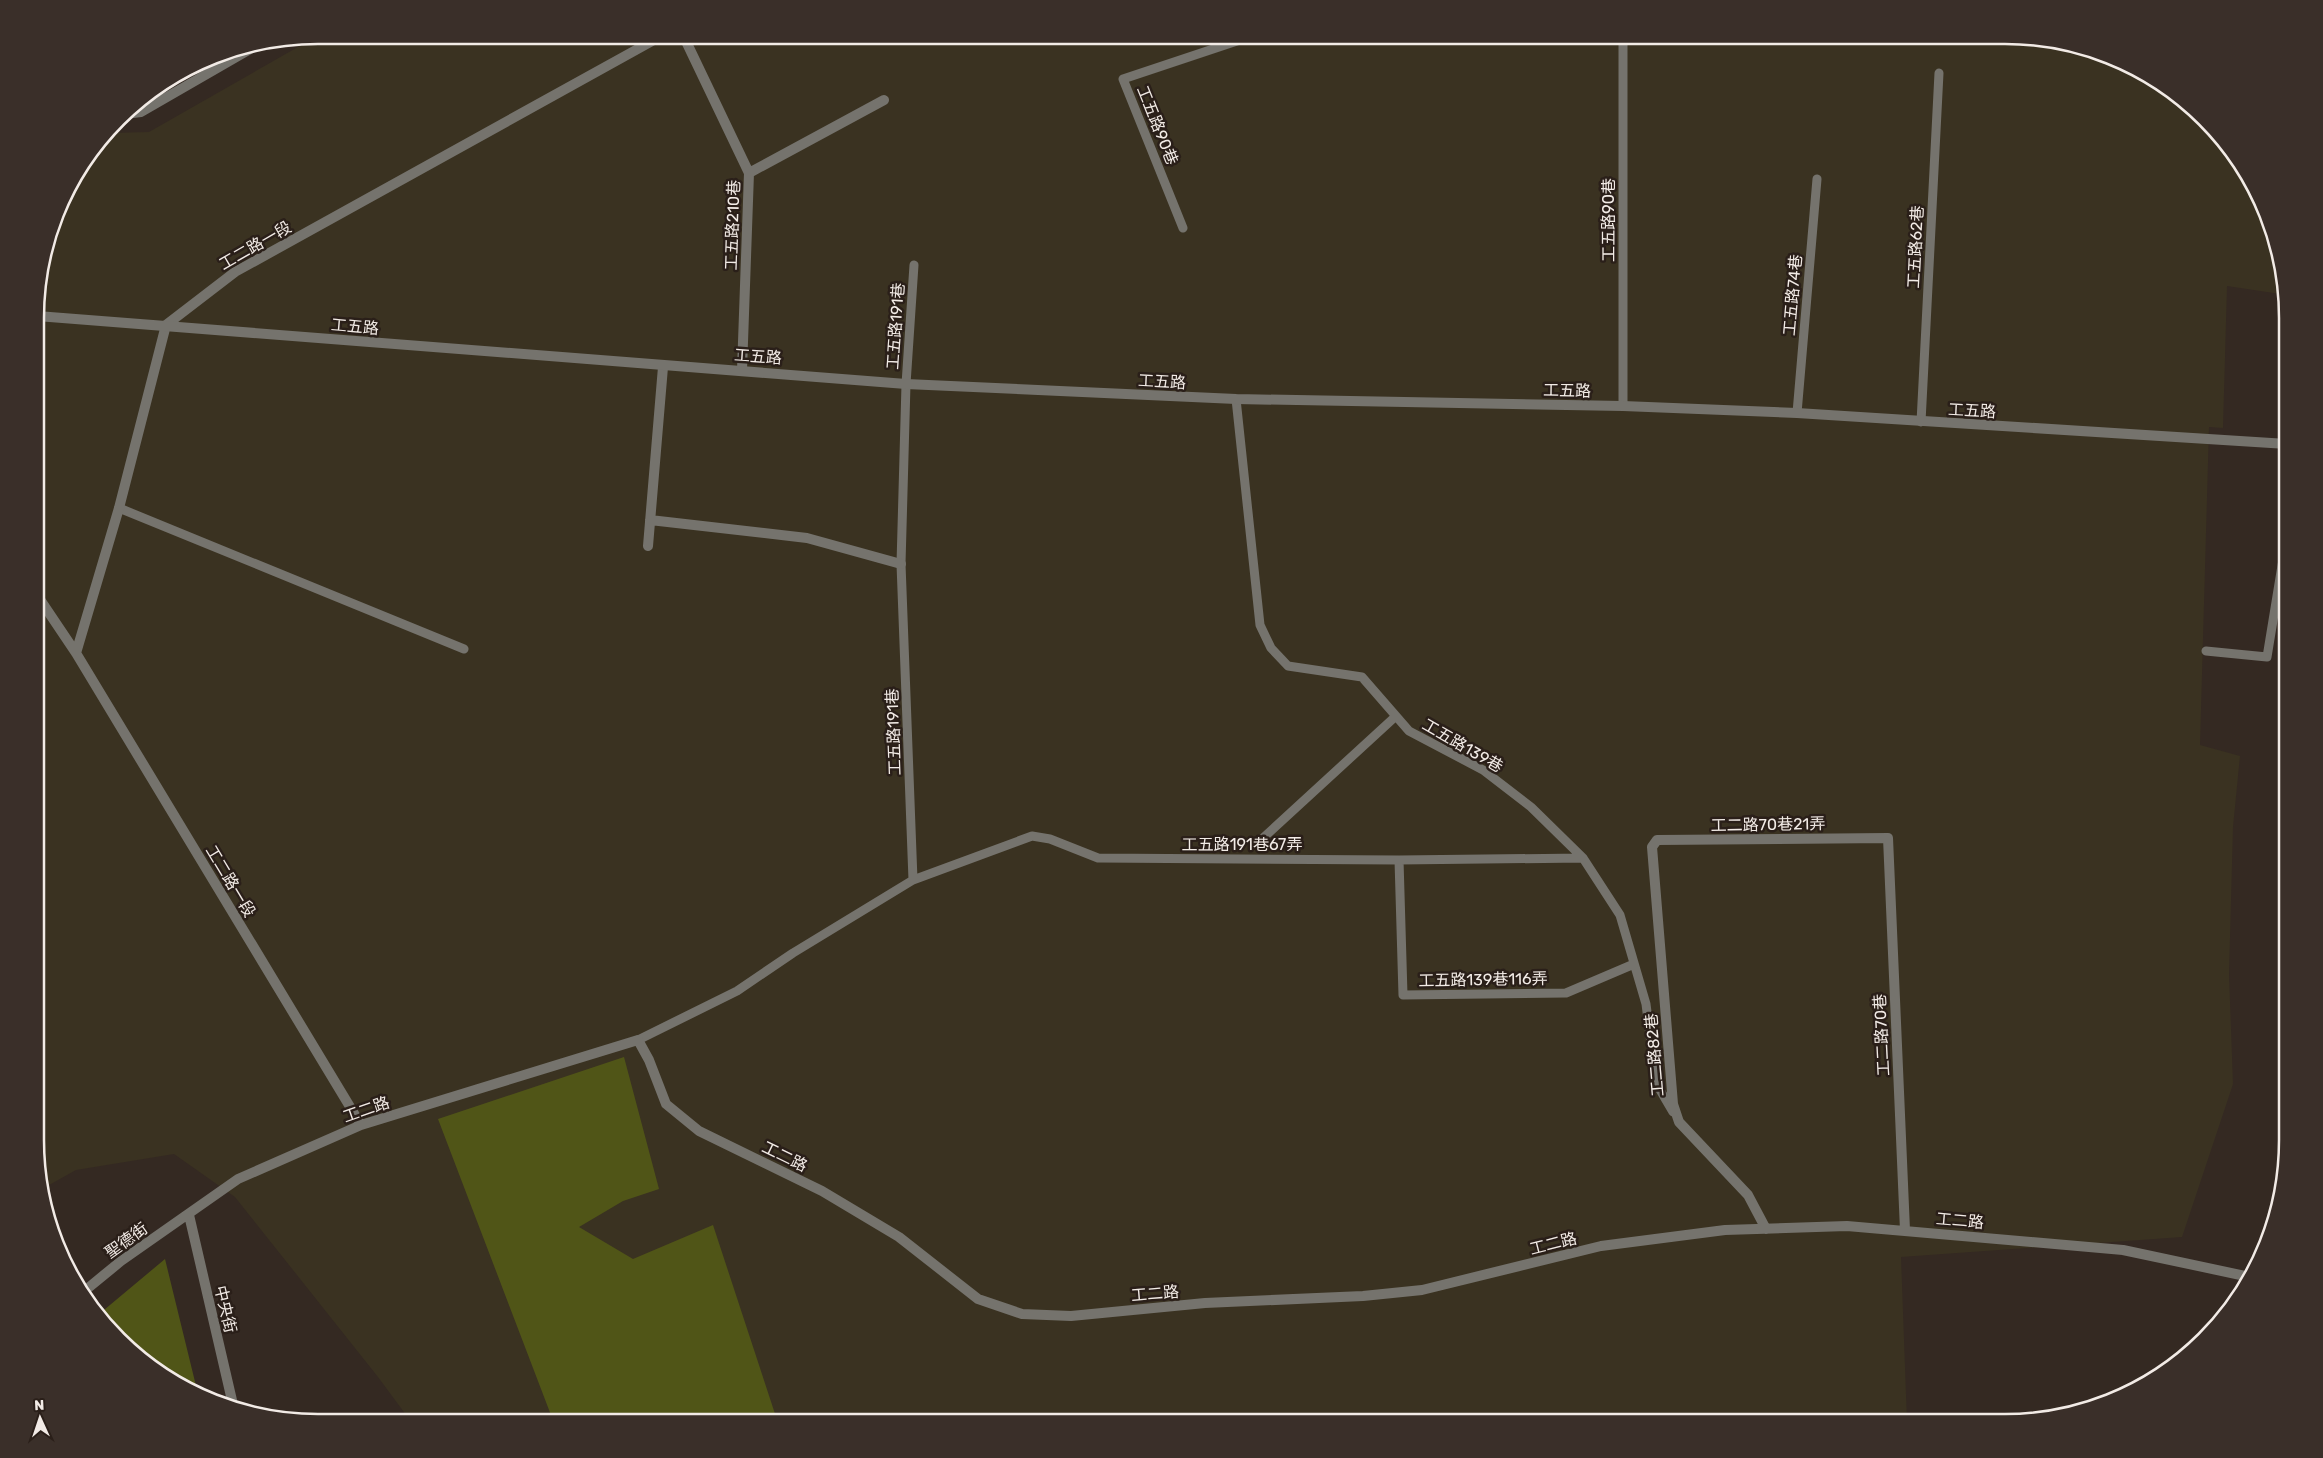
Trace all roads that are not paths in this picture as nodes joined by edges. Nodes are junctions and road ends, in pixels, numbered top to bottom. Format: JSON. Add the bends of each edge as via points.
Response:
{"nodes":[{"id":1,"x":647,"y":44,"type":"edge"},
{"id":2,"x":687,"y":44,"type":"edge"},
{"id":3,"x":1227,"y":44,"type":"edge"},
{"id":4,"x":1623,"y":44,"type":"edge"},
{"id":5,"x":240,"y":55,"type":"edge"},
{"id":6,"x":1939,"y":73,"type":"dead end"},
{"id":7,"x":884,"y":100,"type":"dead end"},
{"id":8,"x":136,"y":113,"type":"edge"},
{"id":9,"x":749,"y":173,"type":"junction"},
{"id":10,"x":1817,"y":180,"type":"dead end"},
{"id":11,"x":1183,"y":228,"type":"dead end"},
{"id":12,"x":914,"y":265,"type":"dead end"},
{"id":13,"x":44,"y":316,"type":"edge"},
{"id":14,"x":166,"y":325,"type":"junction"},
{"id":15,"x":663,"y":367,"type":"junction"},
{"id":16,"x":742,"y":370,"type":"junction"},
{"id":17,"x":906,"y":384,"type":"junction"},
{"id":18,"x":1236,"y":399,"type":"junction"},
{"id":19,"x":1623,"y":406,"type":"junction"},
{"id":20,"x":1797,"y":413,"type":"junction"},
{"id":21,"x":1921,"y":422,"type":"junction"},
{"id":22,"x":2279,"y":444,"type":"edge"},
{"id":23,"x":120,"y":508,"type":"junction"},
{"id":24,"x":650,"y":520,"type":"junction"},
{"id":25,"x":648,"y":546,"type":"dead end"},
{"id":26,"x":902,"y":564,"type":"junction"},
{"id":27,"x":2279,"y":583,"type":"edge"},
{"id":28,"x":44,"y":605,"type":"edge"},
{"id":29,"x":464,"y":649,"type":"dead end"},
{"id":30,"x":2206,"y":651,"type":"dead end"},
{"id":31,"x":76,"y":653,"type":"junction"},
{"id":32,"x":1396,"y":716,"type":"junction"},
{"id":33,"x":1263,"y":838,"type":"dead end"},
{"id":34,"x":1888,"y":838,"type":"joint"},
{"id":35,"x":1652,"y":847,"type":"joint"},
{"id":36,"x":1583,"y":858,"type":"junction"},
{"id":37,"x":1399,"y":860,"type":"junction"},
{"id":38,"x":913,"y":880,"type":"junction"},
{"id":39,"x":1634,"y":964,"type":"junction"},
{"id":40,"x":638,"y":1040,"type":"junction"},
{"id":41,"x":1678,"y":1122,"type":"junction"},
{"id":42,"x":362,"y":1124,"type":"junction"},
{"id":43,"x":189,"y":1215,"type":"junction"},
{"id":44,"x":1766,"y":1229,"type":"junction"},
{"id":45,"x":1905,"y":1230,"type":"junction"},
{"id":46,"x":2244,"y":1276,"type":"edge"},
{"id":47,"x":88,"y":1288,"type":"edge"},
{"id":48,"x":232,"y":1401,"type":"edge"}],
"edges":[{"from":1,"to":14,"type":"street","name":"工二路一段","via":[[235,272]]},
{"from":2,"to":9,"type":"street","name":"工五路210巷"},
{"from":3,"to":11,"type":"lane","name":"工五路90巷","via":[[1123,79]]},
{"from":4,"to":19,"type":"lane","name":"工五路90巷"},
{"from":5,"to":8,"type":"street"},
{"from":6,"to":21,"type":"lane","name":"工五路62巷"},
{"from":7,"to":9,"type":"street"},
{"from":9,"to":16,"type":"street","name":"工五路210巷"},
{"from":10,"to":20,"type":"lane","name":"工五路74巷"},
{"from":12,"to":17,"type":"lane","name":"工五路191巷"},
{"from":13,"to":14,"type":"street","name":"工五路"},
{"from":14,"to":15,"type":"street","name":"工五路"},
{"from":14,"to":23,"type":"street"},
{"from":15,"to":16,"type":"street","name":"工五路"},
{"from":15,"to":24,"type":"street"},
{"from":16,"to":17,"type":"street","name":"工五路"},
{"from":17,"to":18,"type":"street","name":"工五路"},
{"from":17,"to":26,"type":"lane","name":"工五路191巷"},
{"from":18,"to":19,"type":"street","name":"工五路"},
{"from":18,"to":32,"type":"lane","name":"工五路139巷","via":[[1260,625],[1271,648],[1288,666],[1362,678]]},
{"from":19,"to":20,"type":"street","name":"工五路"},
{"from":20,"to":21,"type":"street","name":"工五路"},
{"from":21,"to":22,"type":"street","name":"工五路"},
{"from":23,"to":29,"type":"lane"},
{"from":23,"to":31,"type":"street"},
{"from":24,"to":25,"type":"street"},
{"from":24,"to":26,"type":"street","via":[[807,538]]},
{"from":26,"to":38,"type":"lane","name":"工五路191巷"},
{"from":27,"to":30,"type":"lane","via":[[2267,656]]},
{"from":28,"to":31,"type":"street","name":"工二路一段"},
{"from":31,"to":42,"type":"street","name":"工二路一段"},
{"from":32,"to":33,"type":"lane"},
{"from":32,"to":36,"type":"lane","name":"工五路139巷","via":[[1409,731],[1483,770],[1530,806]]},
{"from":34,"to":35,"type":"street","name":"工二路70巷21弄","via":[[1657,840]]},
{"from":34,"to":45,"type":"street","name":"工二路70巷"},
{"from":35,"to":41,"type":"street","name":"工二路82巷","via":[[1673,1104]]},
{"from":36,"to":37,"type":"lane","name":"工五路191巷67弄"},
{"from":36,"to":39,"type":"lane","name":"工五路139巷","via":[[1620,915]]},
{"from":37,"to":38,"type":"lane","name":"工五路191巷67弄","via":[[1098,858],[1050,838],[1032,836]]},
{"from":37,"to":39,"type":"lane","name":"工五路139巷116弄","via":[[1403,995],[1566,993]]},
{"from":38,"to":40,"type":"lane","via":[[793,953],[738,991]]},
{"from":39,"to":41,"type":"lane","name":"工五路139巷","via":[[1646,1004],[1656,1083]]},
{"from":40,"to":42,"type":"street","name":"工二路"},
{"from":40,"to":44,"type":"street","name":"工二路","via":[[650,1060],[666,1104],[699,1131],[822,1191],[899,1237],[978,1299],[1022,1314],[1071,1316],[1205,1303],[1422,1290],[1601,1246],[1725,1230]]},
{"from":41,"to":44,"type":"street","via":[[1748,1195]]},
{"from":42,"to":43,"type":"street","name":"工二路","via":[[238,1179]]},
{"from":43,"to":47,"type":"street","name":"聖德街","via":[[121,1261]]},
{"from":43,"to":48,"type":"street","name":"中央街"},
{"from":44,"to":45,"type":"street","name":"工二路","via":[[1847,1226]]},
{"from":45,"to":46,"type":"street","name":"工二路","via":[[2123,1250]]}]}
